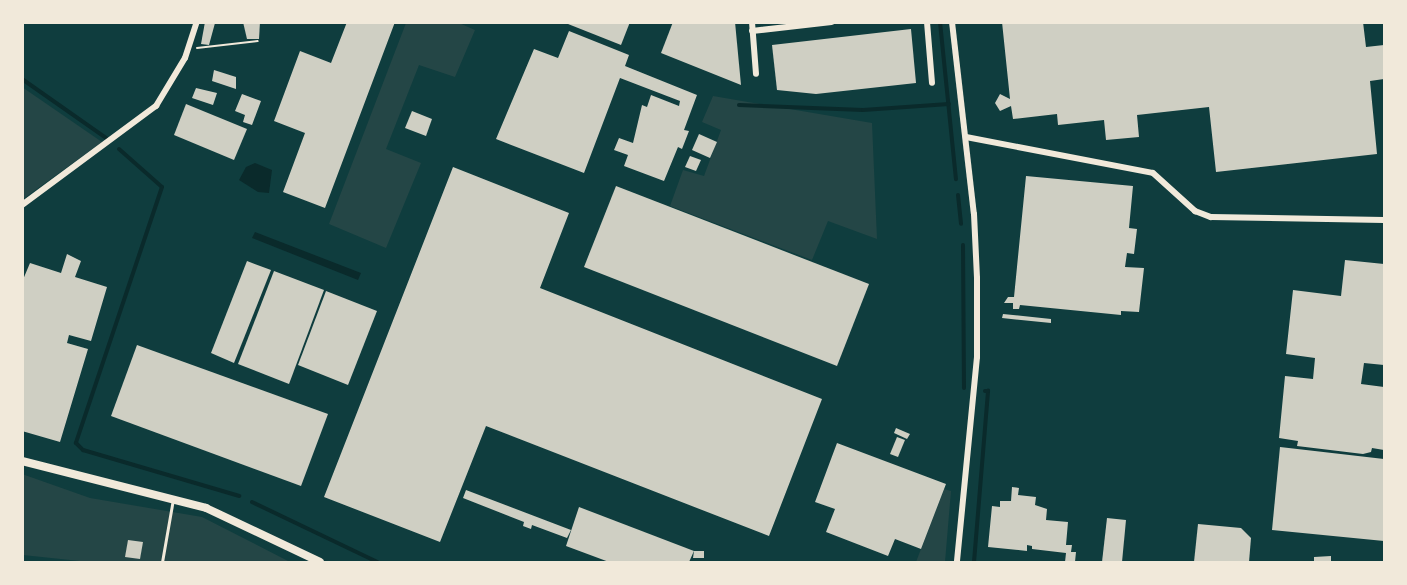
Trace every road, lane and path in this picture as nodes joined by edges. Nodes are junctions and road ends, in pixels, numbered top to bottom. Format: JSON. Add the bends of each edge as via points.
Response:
{"nodes":[{"id":1,"x":197,"y":22,"type":"edge"},
{"id":2,"x":752,"y":22,"type":"edge"},
{"id":3,"x":831,"y":22,"type":"edge"},
{"id":4,"x":927,"y":22,"type":"edge"},
{"id":5,"x":952,"y":22,"type":"edge"},
{"id":6,"x":752,"y":31,"type":"junction"},
{"id":7,"x":258,"y":41,"type":"dead end"},
{"id":8,"x":188,"y":49,"type":"junction"},
{"id":9,"x":756,"y":74,"type":"dead end"},
{"id":10,"x":932,"y":83,"type":"dead end"},
{"id":11,"x":966,"y":137,"type":"junction"},
{"id":12,"x":22,"y":205,"type":"edge"},
{"id":13,"x":1384,"y":220,"type":"edge"},
{"id":14,"x":22,"y":460,"type":"edge"},
{"id":15,"x":173,"y":499,"type":"junction"},
{"id":16,"x":162,"y":562,"type":"edge"},
{"id":17,"x":320,"y":562,"type":"edge"},
{"id":18,"x":957,"y":562,"type":"edge"}],
"edges":[{"from":1,"to":8,"type":"street"},
{"from":2,"to":6,"type":"street"},
{"from":3,"to":6,"type":"street"},
{"from":4,"to":10,"type":"street"},
{"from":5,"to":11,"type":"street"},
{"from":6,"to":9,"type":"street"},
{"from":7,"to":8,"type":"path"},
{"from":8,"to":12,"type":"street","via":[[156,106]]},
{"from":11,"to":13,"type":"street","via":[[1153,173],[1195,211],[1211,217]]},
{"from":11,"to":18,"type":"street","via":[[974,214],[977,357]]},
{"from":14,"to":15,"type":"street"},
{"from":15,"to":16,"type":"lane"},
{"from":15,"to":17,"type":"street","via":[[234,520]]}]}
